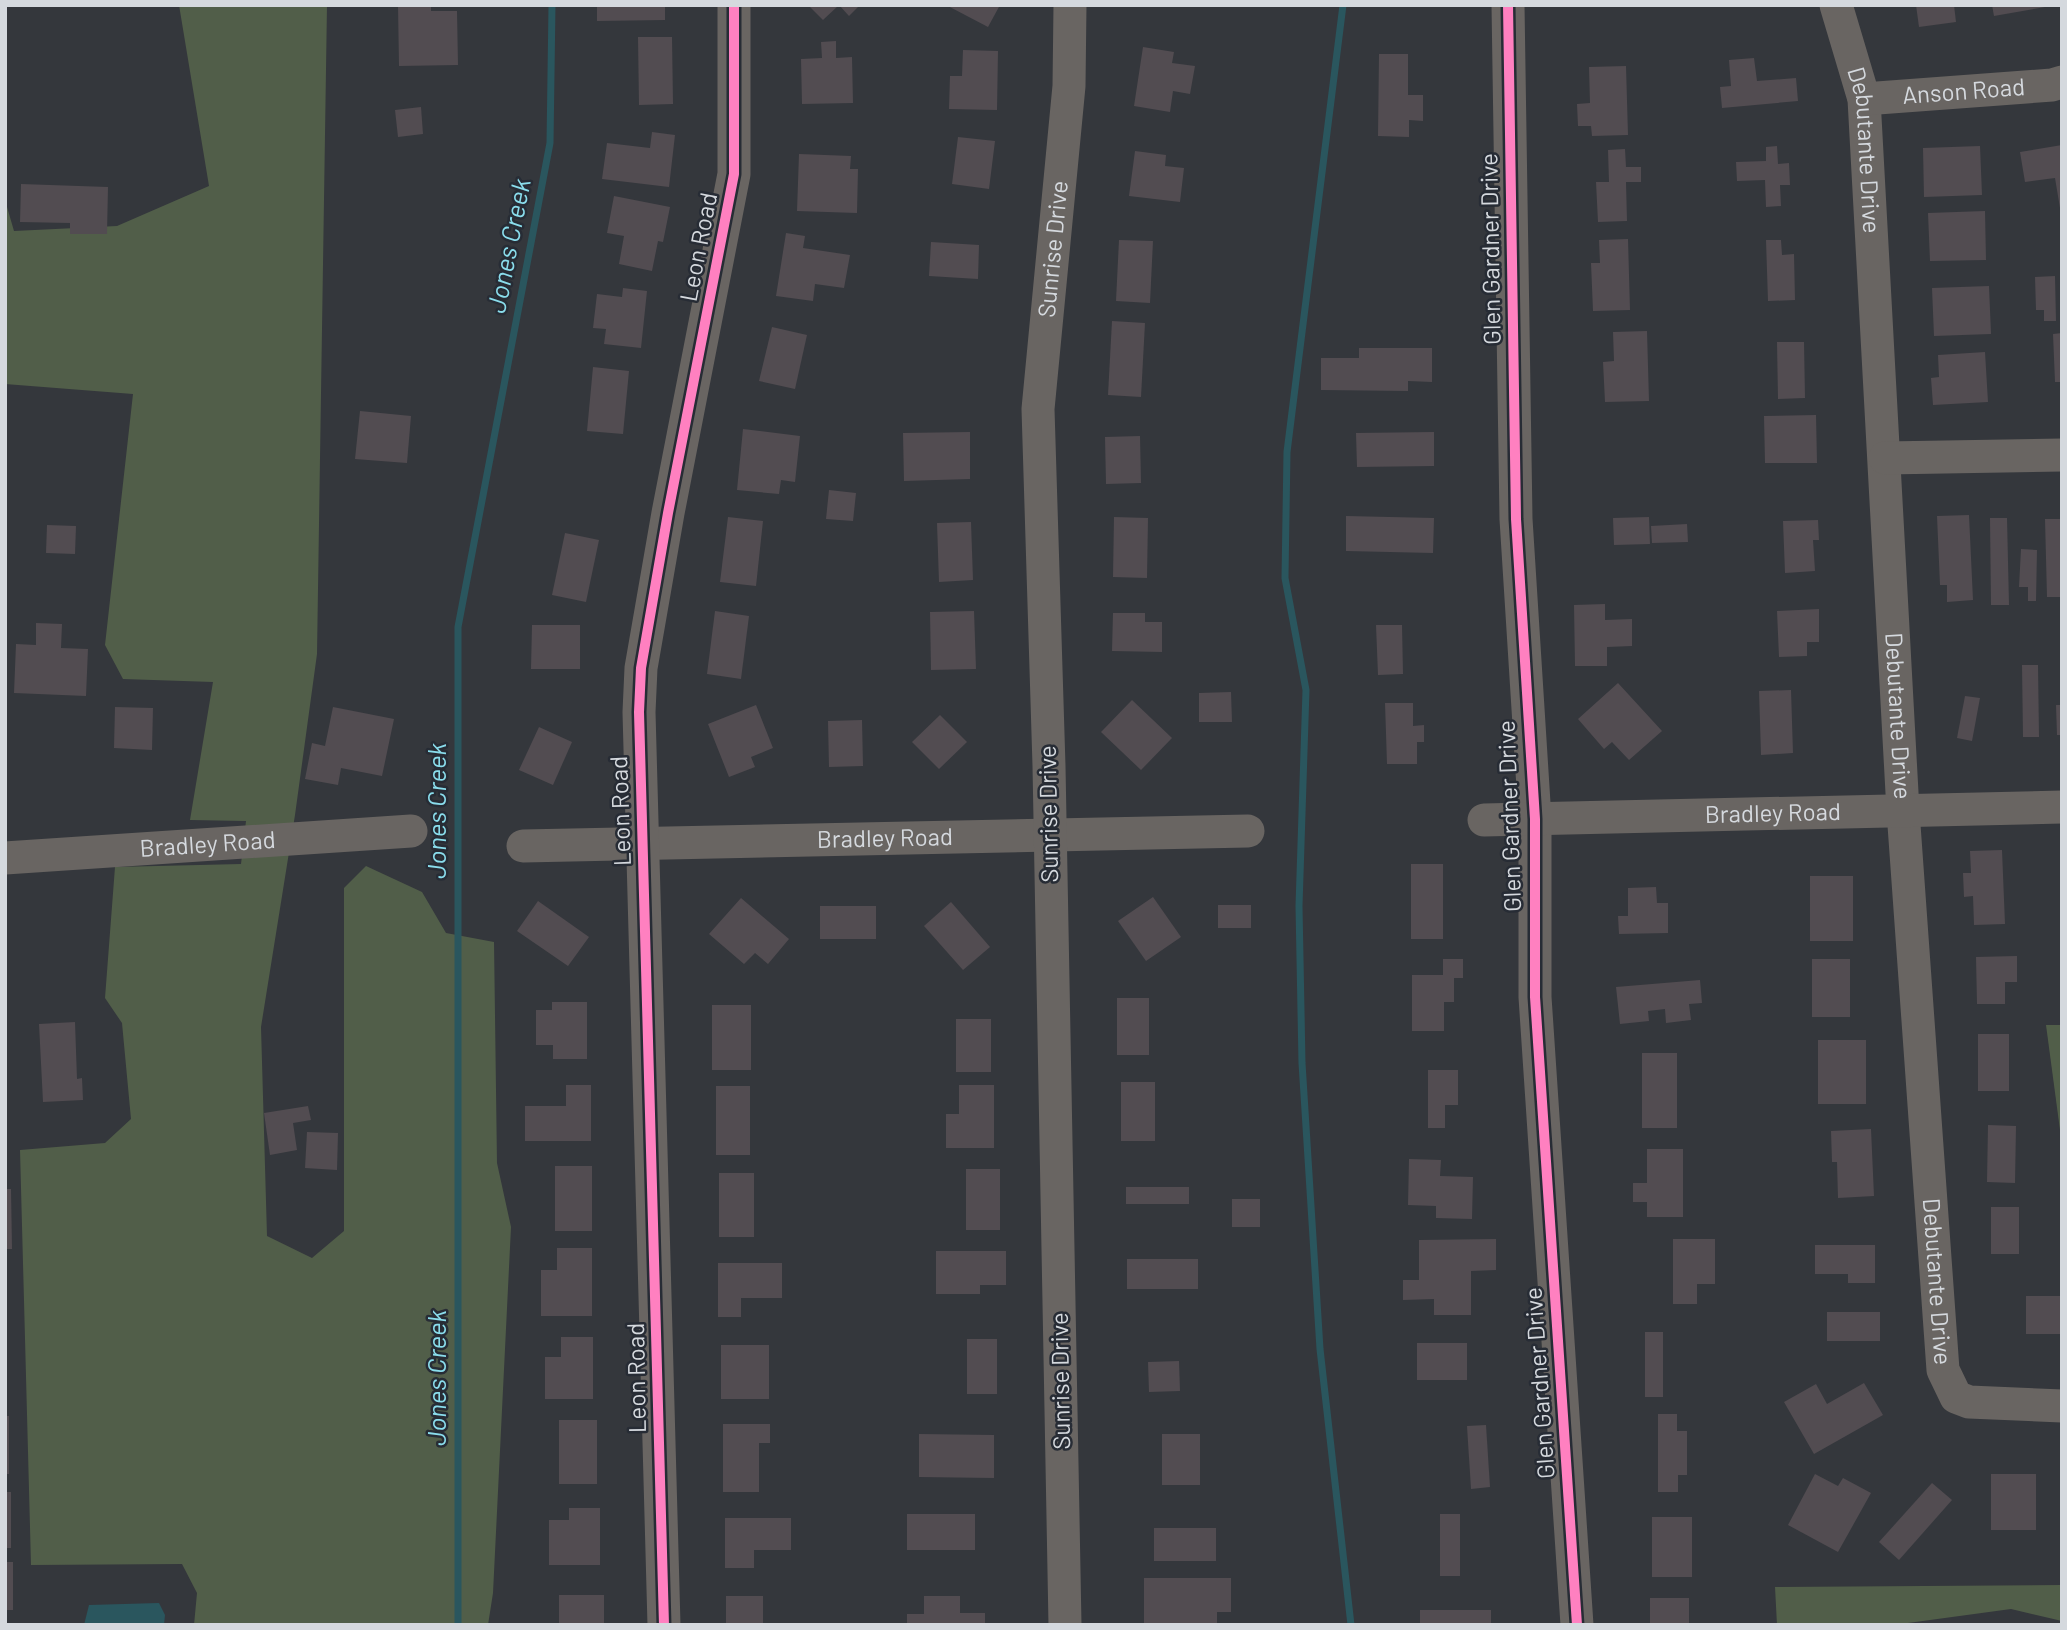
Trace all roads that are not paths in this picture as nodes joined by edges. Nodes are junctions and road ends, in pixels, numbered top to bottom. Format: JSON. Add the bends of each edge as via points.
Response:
{"nodes":[{"id":1,"x":734,"y":5,"type":"edge"},
{"id":2,"x":1070,"y":5,"type":"edge"},
{"id":3,"x":1507,"y":5,"type":"edge"},
{"id":4,"x":1836,"y":5,"type":"edge"},
{"id":5,"x":2062,"y":82,"type":"edge"},
{"id":6,"x":1864,"y":99,"type":"junction"},
{"id":7,"x":2062,"y":455,"type":"edge"},
{"id":8,"x":1885,"y":458,"type":"junction"},
{"id":9,"x":2062,"y":807,"type":"edge"},
{"id":10,"x":1903,"y":811,"type":"junction"},
{"id":11,"x":1535,"y":819,"type":"junction"},
{"id":12,"x":1484,"y":820,"type":"dead end"},
{"id":13,"x":411,"y":831,"type":"dead end"},
{"id":14,"x":1248,"y":831,"type":"dead end"},
{"id":15,"x":1049,"y":835,"type":"junction"},
{"id":16,"x":643,"y":845,"type":"junction"},
{"id":17,"x":523,"y":846,"type":"dead end"},
{"id":18,"x":5,"y":858,"type":"edge"},
{"id":19,"x":2062,"y":1406,"type":"edge"},
{"id":20,"x":664,"y":1625,"type":"edge"},
{"id":21,"x":1065,"y":1625,"type":"edge"},
{"id":22,"x":1577,"y":1625,"type":"edge"}],
"edges":[{"from":1,"to":16,"type":"street","name":"Leon Road","via":[[734,174],[641,668]]},
{"from":2,"to":15,"type":"street","name":"Sunrise Drive","via":[[1069,86],[1038,409]]},
{"from":3,"to":11,"type":"street","name":"Glen Gardner Drive","via":[[1516,519]]},
{"from":4,"to":6,"type":"street","name":"Debutante Drive"},
{"from":5,"to":6,"type":"street","name":"Anson Road"},
{"from":6,"to":8,"type":"street","name":"Debutante Drive"},
{"from":7,"to":8,"type":"street"},
{"from":8,"to":10,"type":"street","name":"Debutante Drive"},
{"from":9,"to":10,"type":"street","name":"Bradley Road"},
{"from":10,"to":11,"type":"street","name":"Bradley Road"},
{"from":10,"to":19,"type":"street","name":"Debutante Drive","via":[[1943,1370],[1956,1397],[1969,1402]]},
{"from":11,"to":12,"type":"street","name":"Bradley Road"},
{"from":11,"to":22,"type":"street","name":"Glen Gardner Drive","via":[[1535,997]]},
{"from":13,"to":18,"type":"street","name":"Bradley Road"},
{"from":14,"to":15,"type":"street","name":"Bradley Road"},
{"from":15,"to":16,"type":"street","name":"Bradley Road"},
{"from":15,"to":21,"type":"street","name":"Sunrise Drive"},
{"from":16,"to":17,"type":"street","name":"Bradley Road"},
{"from":16,"to":20,"type":"street","name":"Leon Road"}]}
